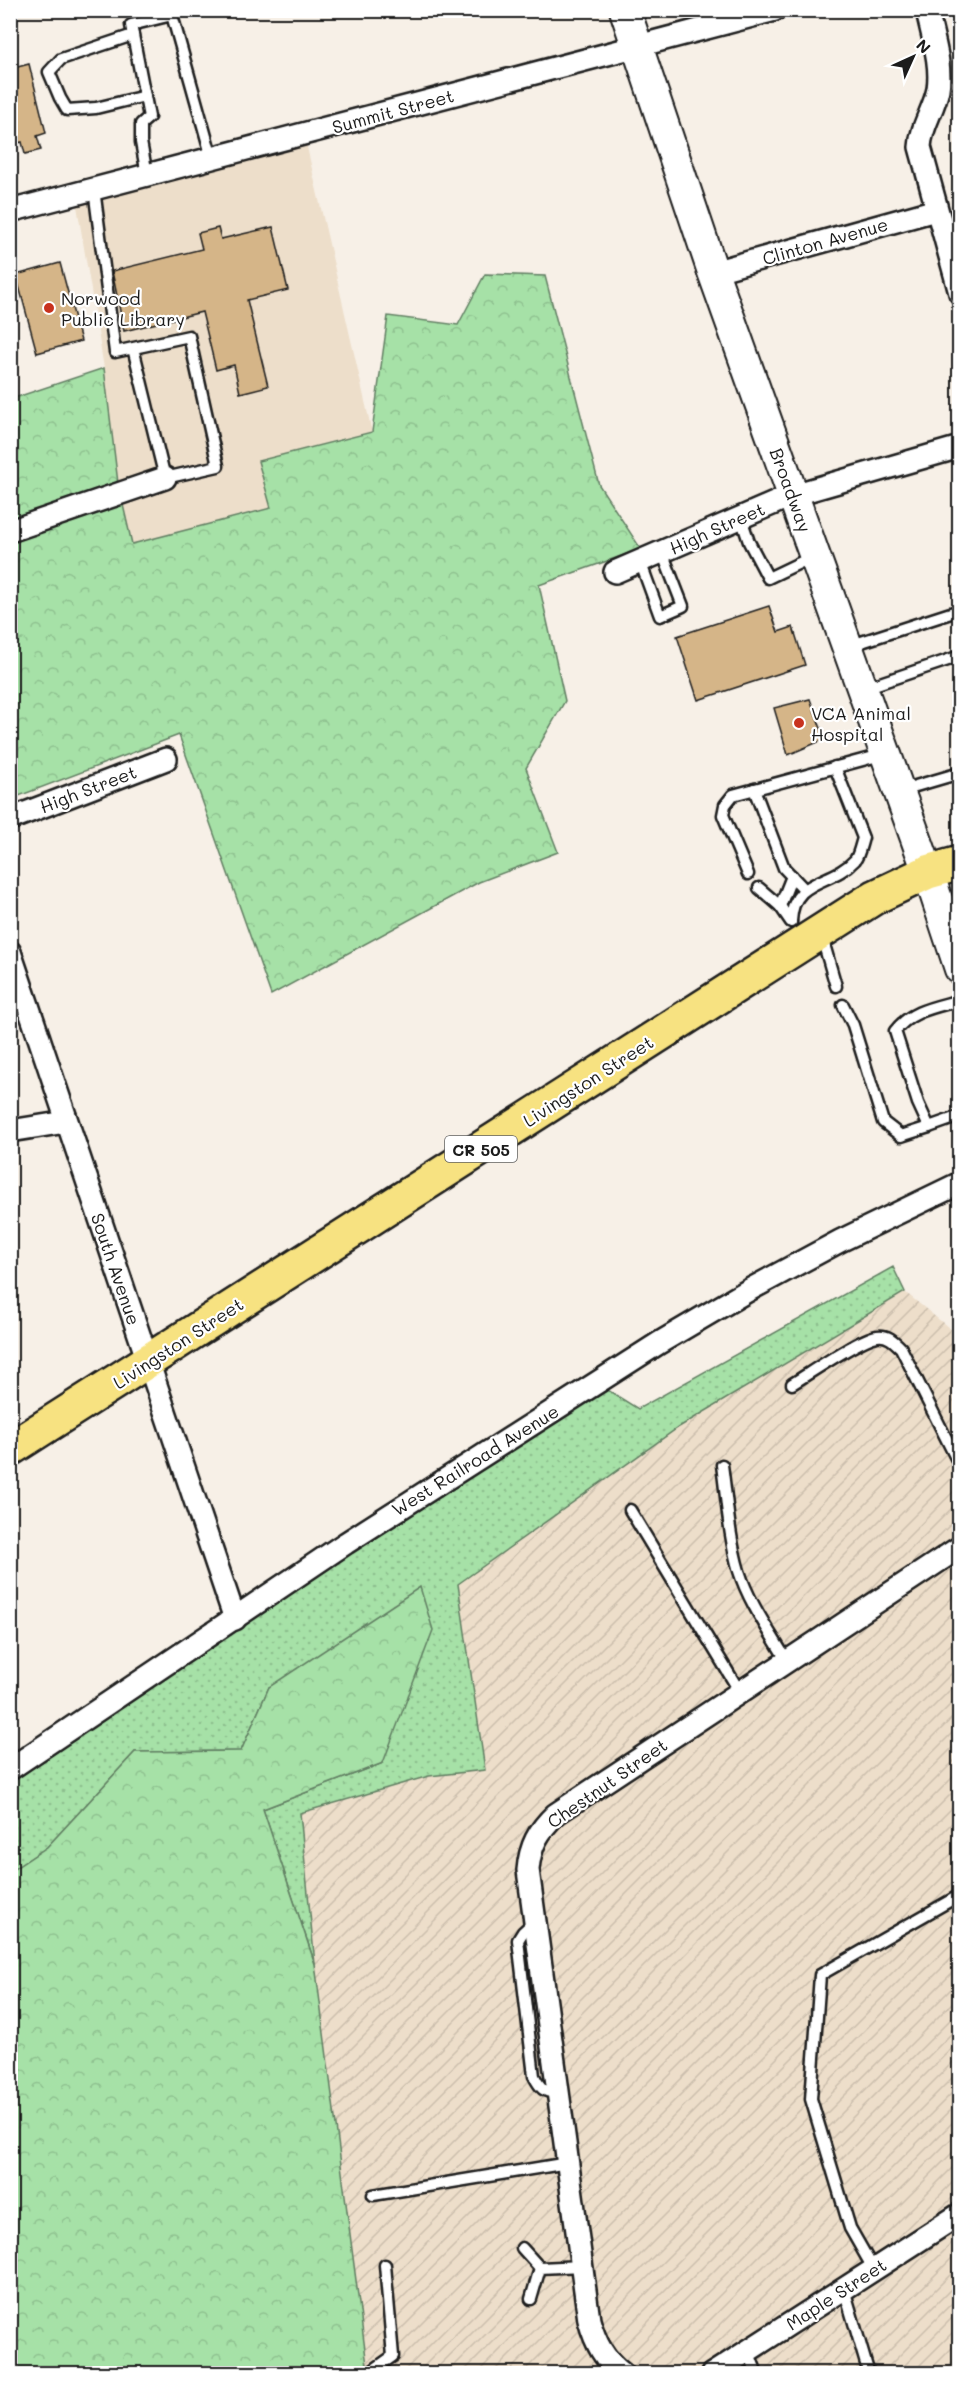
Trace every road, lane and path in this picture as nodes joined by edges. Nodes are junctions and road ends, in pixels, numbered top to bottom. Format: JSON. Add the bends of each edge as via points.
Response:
{"nodes":[{"id":1,"x":625,"y":10,"type":"edge"},
{"id":2,"x":775,"y":10,"type":"edge"},
{"id":3,"x":927,"y":10,"type":"edge"},
{"id":4,"x":133,"y":35,"type":"junction"},
{"id":5,"x":638,"y":47,"type":"junction"},
{"id":6,"x":145,"y":96,"type":"junction"},
{"id":7,"x":212,"y":158,"type":"junction"},
{"id":8,"x":147,"y":175,"type":"junction"},
{"id":9,"x":94,"y":189,"type":"junction"},
{"id":10,"x":936,"y":210,"type":"junction"},
{"id":11,"x":10,"y":211,"type":"edge"},
{"id":12,"x":713,"y":272,"type":"junction"},
{"id":13,"x":960,"y":293,"type":"edge"},
{"id":14,"x":133,"y":348,"type":"junction"},
{"id":15,"x":960,"y":447,"type":"edge"},
{"id":16,"x":165,"y":478,"type":"junction"},
{"id":17,"x":794,"y":495,"type":"junction"},
{"id":18,"x":741,"y":518,"type":"junction"},
{"id":19,"x":10,"y":531,"type":"edge"},
{"id":20,"x":662,"y":552,"type":"junction"},
{"id":21,"x":815,"y":556,"type":"junction"},
{"id":22,"x":640,"y":561,"type":"junction"},
{"id":23,"x":615,"y":572,"type":"dead end"},
{"id":24,"x":960,"y":610,"type":"edge"},
{"id":25,"x":847,"y":647,"type":"junction"},
{"id":26,"x":960,"y":656,"type":"edge"},
{"id":27,"x":862,"y":689,"type":"junction"},
{"id":28,"x":885,"y":754,"type":"junction"},
{"id":29,"x":166,"y":759,"type":"dead end"},
{"id":30,"x":835,"y":767,"type":"junction"},
{"id":31,"x":960,"y":773,"type":"edge"},
{"id":32,"x":754,"y":789,"type":"junction"},
{"id":33,"x":899,"y":791,"type":"junction"},
{"id":34,"x":10,"y":819,"type":"edge"},
{"id":35,"x":960,"y":863,"type":"edge"},
{"id":36,"x":928,"y":872,"type":"junction"},
{"id":37,"x":748,"y":874,"type":"dead end"},
{"id":38,"x":792,"y":876,"type":"junction"},
{"id":39,"x":759,"y":888,"type":"dead end"},
{"id":40,"x":804,"y":889,"type":"junction"},
{"id":41,"x":780,"y":906,"type":"junction"},
{"id":42,"x":802,"y":932,"type":"junction"},
{"id":43,"x":10,"y":952,"type":"edge"},
{"id":44,"x":960,"y":969,"type":"edge"},
{"id":45,"x":836,"y":986,"type":"dead end"},
{"id":46,"x":960,"y":1000,"type":"edge"},
{"id":47,"x":843,"y":1005,"type":"dead end"},
{"id":48,"x":960,"y":1116,"type":"edge"},
{"id":49,"x":66,"y":1122,"type":"junction"},
{"id":50,"x":929,"y":1127,"type":"junction"},
{"id":51,"x":10,"y":1131,"type":"edge"},
{"id":52,"x":960,"y":1183,"type":"edge"},
{"id":53,"x":148,"y":1362,"type":"junction"},
{"id":54,"x":792,"y":1384,"type":"dead end"},
{"id":55,"x":10,"y":1449,"type":"edge"},
{"id":56,"x":722,"y":1466,"type":"dead end"},
{"id":57,"x":960,"y":1466,"type":"edge"},
{"id":58,"x":630,"y":1510,"type":"dead end"},
{"id":59,"x":960,"y":1547,"type":"edge"},
{"id":60,"x":235,"y":1618,"type":"junction"},
{"id":61,"x":787,"y":1661,"type":"junction"},
{"id":62,"x":740,"y":1692,"type":"junction"},
{"id":63,"x":10,"y":1769,"type":"edge"},
{"id":64,"x":958,"y":1898,"type":"edge"},
{"id":65,"x":568,"y":2163,"type":"junction"},
{"id":66,"x":373,"y":2195,"type":"dead end"},
{"id":67,"x":960,"y":2214,"type":"edge"},
{"id":68,"x":522,"y":2248,"type":"dead end"},
{"id":69,"x":385,"y":2265,"type":"dead end"},
{"id":70,"x":582,"y":2266,"type":"junction"},
{"id":71,"x":540,"y":2268,"type":"junction"},
{"id":72,"x":874,"y":2270,"type":"junction"},
{"id":73,"x":844,"y":2289,"type":"junction"},
{"id":74,"x":531,"y":2298,"type":"dead end"},
{"id":75,"x":748,"y":2350,"type":"junction"},
{"id":76,"x":372,"y":2371,"type":"dead end"},
{"id":77,"x":623,"y":2373,"type":"edge"},
{"id":78,"x":712,"y":2373,"type":"edge"},
{"id":79,"x":757,"y":2373,"type":"edge"},
{"id":80,"x":869,"y":2373,"type":"edge"}],
"edges":[{"from":1,"to":5,"type":"street","name":"Broadway"},
{"from":2,"to":5,"type":"street","name":"Summit Street"},
{"from":3,"to":10,"type":"street","via":[[939,67],[938,88],[920,147]]},
{"from":4,"to":6,"type":"lane"},
{"from":4,"to":6,"type":"lane","via":[[61,59],[50,72],[67,110],[96,108]]},
{"from":4,"to":7,"type":"lane","via":[[131,25],[172,15]]},
{"from":5,"to":7,"type":"street","name":"Summit Street"},
{"from":5,"to":12,"type":"street","name":"Broadway"},
{"from":6,"to":8,"type":"lane","via":[[148,117],[141,124],[141,142]]},
{"from":7,"to":8,"type":"street","name":"Summit Street"},
{"from":8,"to":9,"type":"street","name":"Summit Street"},
{"from":9,"to":11,"type":"street","name":"Summit Street"},
{"from":9,"to":14,"type":"lane","via":[[115,352]]},
{"from":10,"to":12,"type":"street","name":"Clinton Avenue"},
{"from":10,"to":13,"type":"street"},
{"from":12,"to":17,"type":"street","name":"Broadway"},
{"from":14,"to":16,"type":"lane"},
{"from":14,"to":16,"type":"lane","via":[[189,336],[218,466]]},
{"from":15,"to":17,"type":"street","name":"High Street"},
{"from":16,"to":19,"type":"street"},
{"from":17,"to":18,"type":"street","name":"High Street"},
{"from":17,"to":21,"type":"street","name":"Broadway"},
{"from":18,"to":20,"type":"street","name":"High Street"},
{"from":18,"to":21,"type":"lane","via":[[768,578]]},
{"from":20,"to":22,"type":"street","name":"High Street"},
{"from":20,"to":22,"type":"lane","via":[[683,606],[660,616]]},
{"from":21,"to":25,"type":"street","name":"Broadway"},
{"from":22,"to":23,"type":"street","name":"High Street"},
{"from":24,"to":25,"type":"lane"},
{"from":25,"to":27,"type":"street","name":"Broadway"},
{"from":26,"to":27,"type":"lane"},
{"from":27,"to":28,"type":"street","name":"Broadway"},
{"from":28,"to":30,"type":"lane"},
{"from":28,"to":33,"type":"street","name":"Broadway"},
{"from":29,"to":34,"type":"street","name":"High Street"},
{"from":30,"to":32,"type":"lane"},
{"from":30,"to":40,"type":"lane","via":[[863,838],[856,859]]},
{"from":31,"to":33,"type":"lane"},
{"from":32,"to":37,"type":"lane","via":[[733,795],[723,815]]},
{"from":32,"to":38,"type":"lane","via":[[784,868]]},
{"from":33,"to":36,"type":"street","name":"Broadway"},
{"from":35,"to":36,"type":"main road","name":"Livingston Street","number":"CR 505"},
{"from":36,"to":42,"type":"main road","name":"Livingston Street","number":"CR 505"},
{"from":36,"to":44,"type":"street","name":"Broadway"},
{"from":38,"to":40,"type":"lane"},
{"from":38,"to":41,"type":"lane"},
{"from":39,"to":41,"type":"lane"},
{"from":40,"to":42,"type":"lane","via":[[792,908]]},
{"from":41,"to":42,"type":"lane"},
{"from":42,"to":45,"type":"lane","via":[[831,970]]},
{"from":42,"to":53,"type":"main road","name":"Livingston Street","number":"CR 505"},
{"from":43,"to":49,"type":"street","name":"South Avenue"},
{"from":46,"to":50,"type":"lane","via":[[913,1014],[895,1031]]},
{"from":47,"to":50,"type":"lane","via":[[883,1122],[901,1136]]},
{"from":48,"to":50,"type":"lane"},
{"from":49,"to":51,"type":"street"},
{"from":49,"to":53,"type":"street","name":"South Avenue"},
{"from":52,"to":60,"type":"street","name":"West Railroad Avenue","via":[[749,1290],[659,1343]]},
{"from":53,"to":55,"type":"main road","name":"Livingston Street","number":"CR 505"},
{"from":53,"to":60,"type":"street","name":"South Avenue"},
{"from":54,"to":57,"type":"lane","via":[[864,1341],[878,1335],[891,1338],[901,1348]]},
{"from":56,"to":61,"type":"lane","via":[[740,1572]]},
{"from":58,"to":62,"type":"lane"},
{"from":59,"to":61,"type":"street","name":"Chestnut Street"},
{"from":60,"to":63,"type":"street","name":"West Railroad Avenue"},
{"from":61,"to":62,"type":"street","name":"Chestnut Street"},
{"from":62,"to":65,"type":"street","name":"Chestnut Street","via":[[556,1814],[535,1839],[529,1855]]},
{"from":64,"to":72,"type":"lane","via":[[820,1975],[811,2100],[850,2228]]},
{"from":65,"to":66,"type":"lane"},
{"from":65,"to":70,"type":"street","name":"Chestnut Street"},
{"from":67,"to":72,"type":"street","name":"Maple Street"},
{"from":68,"to":71,"type":"lane"},
{"from":69,"to":76,"type":"lane","via":[[393,2356]]},
{"from":70,"to":71,"type":"lane"},
{"from":70,"to":77,"type":"street","name":"Chestnut Street","via":[[594,2338],[603,2354]]},
{"from":71,"to":74,"type":"lane"},
{"from":72,"to":73,"type":"street","name":"Maple Street"},
{"from":73,"to":75,"type":"street","name":"Maple Street"},
{"from":73,"to":80,"type":"lane"},
{"from":75,"to":78,"type":"street","name":"Maple Street"},
{"from":75,"to":79,"type":"lane"}]}
